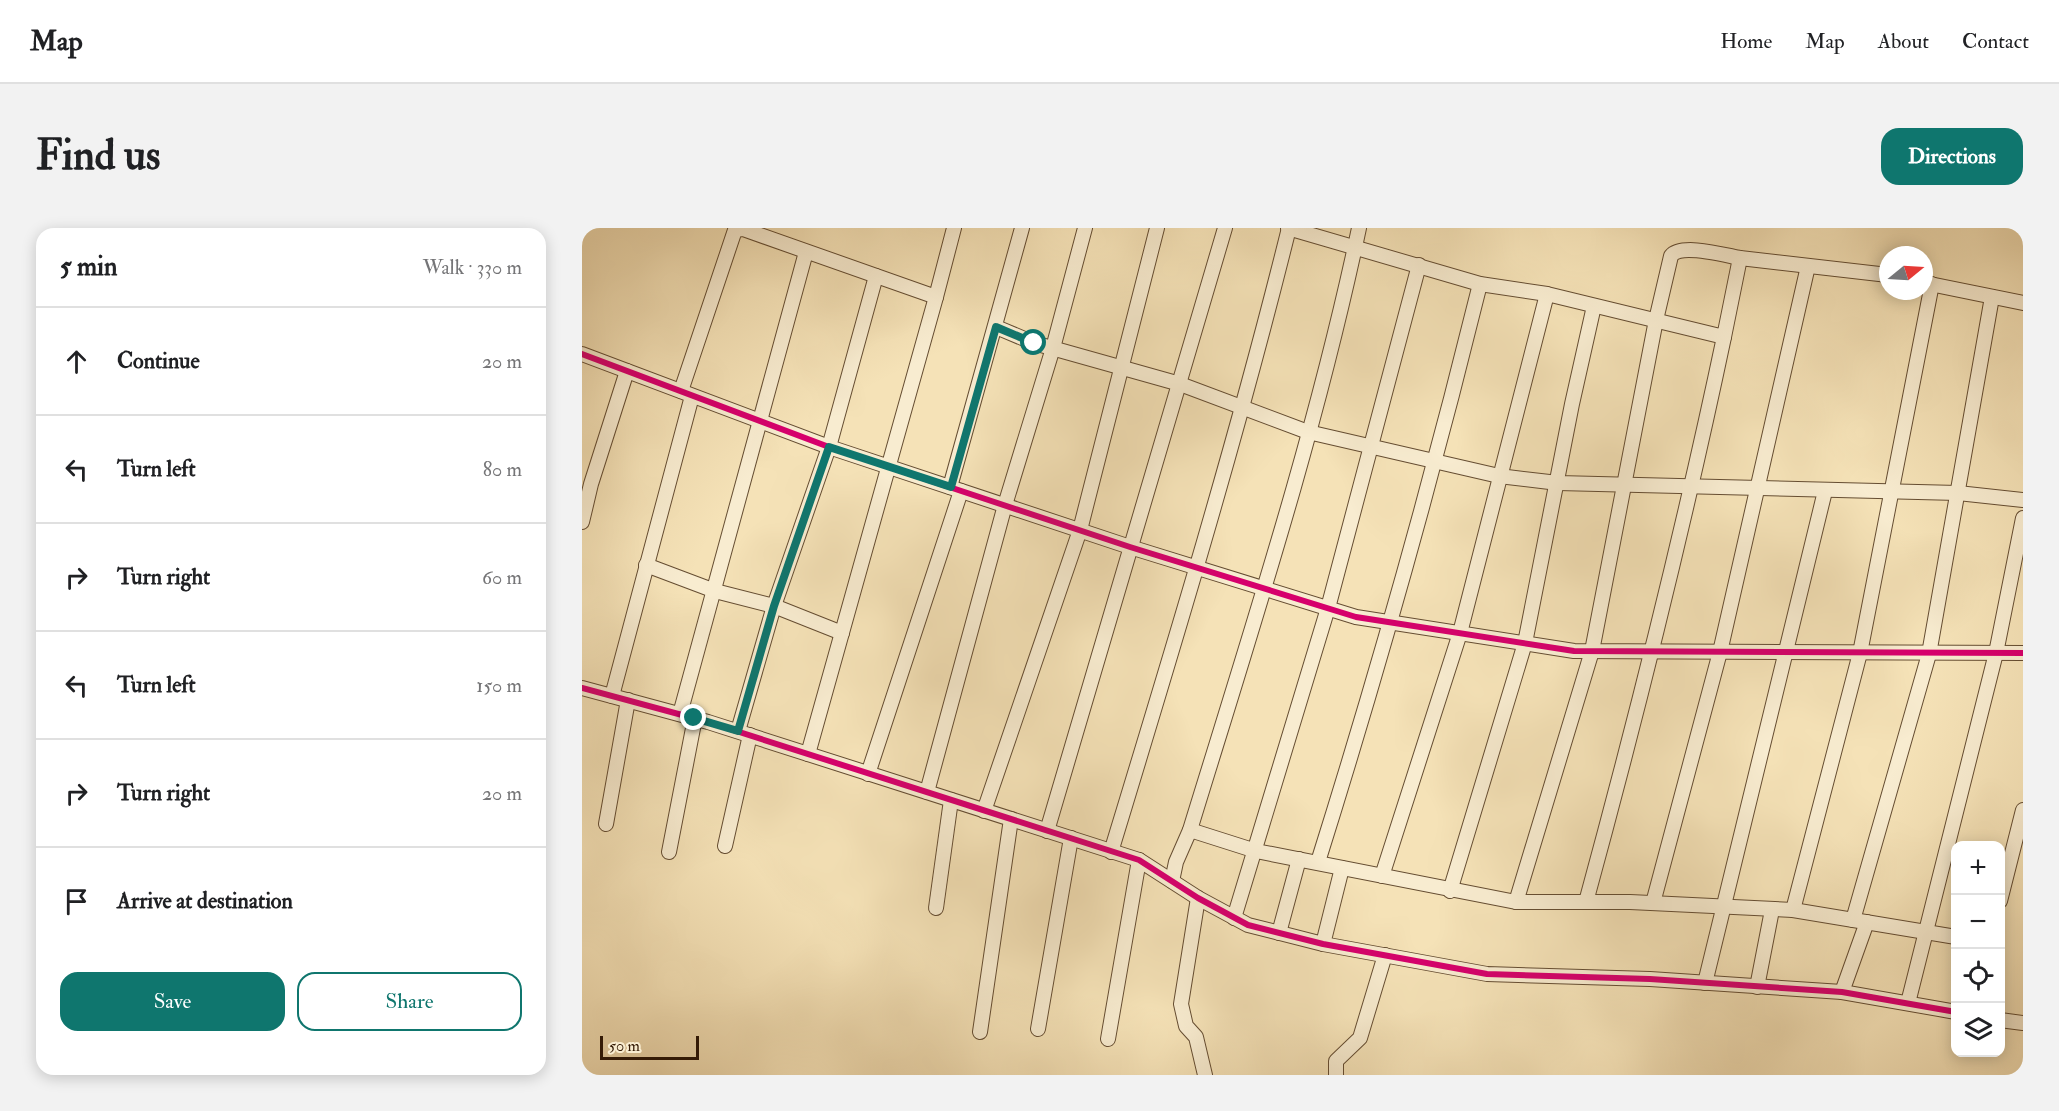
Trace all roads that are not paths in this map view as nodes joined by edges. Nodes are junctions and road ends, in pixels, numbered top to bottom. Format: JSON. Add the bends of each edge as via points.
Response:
{"nodes":[{"id":1,"x":954,"y":228,"type":"edge"},
{"id":2,"x":1022,"y":228,"type":"edge"},
{"id":3,"x":1086,"y":228,"type":"edge"},
{"id":4,"x":1156,"y":228,"type":"edge"},
{"id":5,"x":1225,"y":228,"type":"edge"},
{"id":6,"x":1289,"y":228,"type":"edge"},
{"id":7,"x":1359,"y":228,"type":"edge"},
{"id":8,"x":1355,"y":249,"type":"junction"},
{"id":9,"x":806,"y":252,"type":"junction"},
{"id":10,"x":1740,"y":258,"type":"junction"},
{"id":11,"x":1419,"y":265,"type":"junction"},
{"id":12,"x":1808,"y":266,"type":"junction"},
{"id":13,"x":1879,"y":274,"type":"edge"},
{"id":14,"x":876,"y":276,"type":"junction"},
{"id":15,"x":1480,"y":284,"type":"junction"},
{"id":16,"x":1933,"y":284,"type":"edge"},
{"id":17,"x":1547,"y":294,"type":"junction"},
{"id":18,"x":936,"y":297,"type":"junction"},
{"id":19,"x":1992,"y":297,"type":"junction"},
{"id":20,"x":1925,"y":300,"type":"edge"},
{"id":21,"x":2023,"y":303,"type":"edge"},
{"id":22,"x":1594,"y":306,"type":"junction"},
{"id":23,"x":1656,"y":320,"type":"junction"},
{"id":24,"x":996,"y":327,"type":"junction"},
{"id":25,"x":1724,"y":337,"type":"junction"},
{"id":26,"x":1053,"y":348,"type":"junction"},
{"id":27,"x":582,"y":354,"type":"edge"},
{"id":28,"x":1119,"y":366,"type":"junction"},
{"id":29,"x":627,"y":371,"type":"junction"},
{"id":30,"x":1180,"y":384,"type":"junction"},
{"id":31,"x":687,"y":393,"type":"junction"},
{"id":32,"x":1242,"y":408,"type":"junction"},
{"id":33,"x":760,"y":422,"type":"junction"},
{"id":34,"x":1308,"y":432,"type":"junction"},
{"id":35,"x":1371,"y":446,"type":"junction"},
{"id":36,"x":829,"y":447,"type":"junction"},
{"id":37,"x":1437,"y":461,"type":"junction"},
{"id":38,"x":890,"y":467,"type":"junction"},
{"id":39,"x":1499,"y":476,"type":"junction"},
{"id":40,"x":1558,"y":483,"type":"junction"},
{"id":41,"x":1624,"y":485,"type":"junction"},
{"id":42,"x":1692,"y":487,"type":"junction"},
{"id":43,"x":1757,"y":487,"type":"junction"},
{"id":44,"x":956,"y":489,"type":"junction"},
{"id":45,"x":1825,"y":491,"type":"junction"},
{"id":46,"x":1892,"y":493,"type":"junction"},
{"id":47,"x":1958,"y":493,"type":"junction"},
{"id":48,"x":2023,"y":501,"type":"edge"},
{"id":49,"x":1005,"y":505,"type":"junction"},
{"id":50,"x":2023,"y":518,"type":"edge"},
{"id":51,"x":582,"y":522,"type":"edge"},
{"id":52,"x":1080,"y":530,"type":"junction"},
{"id":53,"x":1130,"y":547,"type":"junction"},
{"id":54,"x":646,"y":565,"type":"junction"},
{"id":55,"x":1197,"y":567,"type":"junction"},
{"id":56,"x":1264,"y":588,"type":"junction"},
{"id":57,"x":715,"y":591,"type":"junction"},
{"id":58,"x":774,"y":606,"type":"junction"},
{"id":59,"x":1328,"y":608,"type":"junction"},
{"id":60,"x":1391,"y":622,"type":"junction"},
{"id":61,"x":842,"y":633,"type":"junction"},
{"id":62,"x":1460,"y":633,"type":"junction"},
{"id":63,"x":1525,"y":643,"type":"junction"},
{"id":64,"x":1592,"y":651,"type":"junction"},
{"id":65,"x":1652,"y":652,"type":"junction"},
{"id":66,"x":1720,"y":652,"type":"junction"},
{"id":67,"x":1788,"y":653,"type":"junction"},
{"id":68,"x":1860,"y":653,"type":"junction"},
{"id":69,"x":1996,"y":653,"type":"junction"},
{"id":70,"x":2023,"y":653,"type":"edge"},
{"id":71,"x":1929,"y":654,"type":"junction"},
{"id":72,"x":582,"y":688,"type":"edge"},
{"id":73,"x":612,"y":696,"type":"junction"},
{"id":74,"x":628,"y":700,"type":"junction"},
{"id":75,"x":680,"y":714,"type":"junction"},
{"id":76,"x":694,"y":718,"type":"junction"},
{"id":77,"x":744,"y":733,"type":"junction"},
{"id":78,"x":808,"y":754,"type":"junction"},
{"id":79,"x":868,"y":774,"type":"junction"},
{"id":80,"x":927,"y":792,"type":"junction"},
{"id":81,"x":951,"y":800,"type":"junction"},
{"id":82,"x":2023,"y":810,"type":"edge"},
{"id":83,"x":984,"y":811,"type":"junction"},
{"id":84,"x":1011,"y":819,"type":"junction"},
{"id":85,"x":606,"y":824,"type":"dead end"},
{"id":86,"x":1190,"y":830,"type":"junction"},
{"id":87,"x":1047,"y":831,"type":"junction"},
{"id":88,"x":1071,"y":838,"type":"junction"},
{"id":89,"x":725,"y":846,"type":"dead end"},
{"id":90,"x":1256,"y":851,"type":"junction"},
{"id":91,"x":669,"y":852,"type":"dead end"},
{"id":92,"x":1112,"y":852,"type":"junction"},
{"id":93,"x":1299,"y":859,"type":"junction"},
{"id":94,"x":1138,"y":860,"type":"junction"},
{"id":95,"x":2010,"y":860,"type":"junction"},
{"id":96,"x":1318,"y":862,"type":"junction"},
{"id":97,"x":2023,"y":867,"type":"edge"},
{"id":98,"x":1342,"y":868,"type":"junction"},
{"id":99,"x":1382,"y":876,"type":"junction"},
{"id":100,"x":1172,"y":881,"type":"junction"},
{"id":101,"x":1450,"y":891,"type":"junction"},
{"id":102,"x":2002,"y":895,"type":"edge"},
{"id":103,"x":1198,"y":898,"type":"junction"},
{"id":104,"x":1516,"y":902,"type":"junction"},
{"id":105,"x":1586,"y":902,"type":"junction"},
{"id":106,"x":1653,"y":903,"type":"junction"},
{"id":107,"x":1723,"y":906,"type":"junction"},
{"id":108,"x":936,"y":908,"type":"dead end"},
{"id":109,"x":1772,"y":910,"type":"junction"},
{"id":110,"x":1793,"y":910,"type":"junction"},
{"id":111,"x":1234,"y":918,"type":"junction"},
{"id":112,"x":1860,"y":921,"type":"junction"},
{"id":113,"x":1925,"y":932,"type":"junction"},
{"id":114,"x":1279,"y":933,"type":"junction"},
{"id":115,"x":1951,"y":936,"type":"edge"},
{"id":116,"x":1323,"y":944,"type":"junction"},
{"id":117,"x":1385,"y":955,"type":"junction"},
{"id":118,"x":1705,"y":983,"type":"junction"},
{"id":119,"x":1756,"y":987,"type":"junction"},
{"id":120,"x":1842,"y":992,"type":"junction"},
{"id":121,"x":1908,"y":1003,"type":"junction"},
{"id":122,"x":1951,"y":1010,"type":"edge"},
{"id":123,"x":2005,"y":1021,"type":"edge"},
{"id":124,"x":2023,"y":1023,"type":"edge"},
{"id":125,"x":1038,"y":1029,"type":"dead end"},
{"id":126,"x":980,"y":1032,"type":"dead end"},
{"id":127,"x":1108,"y":1039,"type":"dead end"},
{"id":128,"x":1205,"y":1075,"type":"edge"},
{"id":129,"x":1336,"y":1075,"type":"edge"}],
"edges":[{"from":1,"to":18,"type":"street"},
{"from":2,"to":24,"type":"street"},
{"from":3,"to":26,"type":"street"},
{"from":4,"to":28,"type":"street"},
{"from":5,"to":30,"type":"street"},
{"from":6,"to":8,"type":"street"},
{"from":6,"to":32,"type":"street"},
{"from":7,"to":8,"type":"street"},
{"from":8,"to":11,"type":"street"},
{"from":8,"to":34,"type":"street"},
{"from":9,"to":14,"type":"street"},
{"from":9,"to":31,"type":"street","via":[[743,229],[735,230]]},
{"from":9,"to":33,"type":"street"},
{"from":10,"to":12,"type":"street"},
{"from":10,"to":23,"type":"street","via":[[1689,250],[1674,252]]},
{"from":10,"to":25,"type":"street"},
{"from":11,"to":15,"type":"street"},
{"from":11,"to":35,"type":"street"},
{"from":12,"to":13,"type":"street"},
{"from":12,"to":43,"type":"street"},
{"from":14,"to":18,"type":"street"},
{"from":14,"to":36,"type":"street"},
{"from":15,"to":17,"type":"street"},
{"from":15,"to":37,"type":"street"},
{"from":16,"to":19,"type":"street"},
{"from":17,"to":22,"type":"street"},
{"from":17,"to":39,"type":"street"},
{"from":18,"to":38,"type":"street"},
{"from":19,"to":21,"type":"street"},
{"from":19,"to":47,"type":"street"},
{"from":20,"to":46,"type":"street"},
{"from":22,"to":23,"type":"street"},
{"from":22,"to":40,"type":"street"},
{"from":23,"to":25,"type":"street"},
{"from":23,"to":41,"type":"street"},
{"from":24,"to":26,"type":"street"},
{"from":24,"to":44,"type":"street"},
{"from":25,"to":42,"type":"street"},
{"from":26,"to":28,"type":"street"},
{"from":26,"to":49,"type":"street"},
{"from":27,"to":29,"type":"street"},
{"from":28,"to":30,"type":"street"},
{"from":28,"to":52,"type":"street"},
{"from":29,"to":31,"type":"street"},
{"from":29,"to":51,"type":"street"},
{"from":30,"to":32,"type":"street"},
{"from":30,"to":53,"type":"street"},
{"from":31,"to":33,"type":"street"},
{"from":31,"to":54,"type":"street"},
{"from":32,"to":34,"type":"street"},
{"from":32,"to":55,"type":"street"},
{"from":33,"to":36,"type":"street"},
{"from":33,"to":57,"type":"street"},
{"from":34,"to":35,"type":"street"},
{"from":34,"to":56,"type":"street"},
{"from":35,"to":37,"type":"street"},
{"from":35,"to":59,"type":"street"},
{"from":36,"to":38,"type":"street"},
{"from":36,"to":58,"type":"street"},
{"from":37,"to":39,"type":"street"},
{"from":37,"to":60,"type":"street"},
{"from":38,"to":44,"type":"street"},
{"from":38,"to":61,"type":"street"},
{"from":39,"to":40,"type":"street"},
{"from":39,"to":62,"type":"street"},
{"from":40,"to":41,"type":"street"},
{"from":40,"to":63,"type":"street"},
{"from":41,"to":42,"type":"street"},
{"from":41,"to":64,"type":"street"},
{"from":42,"to":43,"type":"street"},
{"from":42,"to":65,"type":"street"},
{"from":43,"to":45,"type":"street"},
{"from":43,"to":66,"type":"street"},
{"from":44,"to":49,"type":"street"},
{"from":44,"to":79,"type":"street"},
{"from":45,"to":46,"type":"street"},
{"from":45,"to":67,"type":"street"},
{"from":46,"to":47,"type":"street"},
{"from":46,"to":68,"type":"street"},
{"from":47,"to":48,"type":"street"},
{"from":47,"to":71,"type":"street"},
{"from":49,"to":52,"type":"street"},
{"from":49,"to":80,"type":"street"},
{"from":50,"to":69,"type":"street"},
{"from":52,"to":53,"type":"street"},
{"from":52,"to":83,"type":"street"},
{"from":53,"to":55,"type":"street"},
{"from":53,"to":87,"type":"street"},
{"from":54,"to":57,"type":"street"},
{"from":54,"to":73,"type":"street"},
{"from":55,"to":56,"type":"street"},
{"from":55,"to":92,"type":"street"},
{"from":56,"to":59,"type":"street"},
{"from":56,"to":86,"type":"street"},
{"from":57,"to":58,"type":"street"},
{"from":57,"to":75,"type":"street"},
{"from":58,"to":61,"type":"street"},
{"from":58,"to":77,"type":"street"},
{"from":59,"to":60,"type":"street"},
{"from":59,"to":90,"type":"street"},
{"from":60,"to":62,"type":"street"},
{"from":60,"to":96,"type":"street"},
{"from":61,"to":78,"type":"street"},
{"from":62,"to":63,"type":"street"},
{"from":62,"to":99,"type":"street"},
{"from":63,"to":64,"type":"street"},
{"from":63,"to":101,"type":"street"},
{"from":64,"to":65,"type":"street"},
{"from":64,"to":104,"type":"street"},
{"from":65,"to":66,"type":"street"},
{"from":65,"to":105,"type":"street"},
{"from":66,"to":67,"type":"street"},
{"from":66,"to":106,"type":"street"},
{"from":67,"to":68,"type":"street"},
{"from":67,"to":107,"type":"street"},
{"from":68,"to":71,"type":"street"},
{"from":68,"to":110,"type":"street"},
{"from":69,"to":70,"type":"street"},
{"from":69,"to":71,"type":"street"},
{"from":69,"to":113,"type":"street"},
{"from":71,"to":112,"type":"street"},
{"from":72,"to":73,"type":"street"},
{"from":73,"to":74,"type":"street"},
{"from":74,"to":75,"type":"street"},
{"from":74,"to":85,"type":"street"},
{"from":75,"to":76,"type":"street"},
{"from":76,"to":77,"type":"street"},
{"from":76,"to":91,"type":"street"},
{"from":77,"to":78,"type":"street"},
{"from":77,"to":89,"type":"street"},
{"from":78,"to":79,"type":"street"},
{"from":79,"to":80,"type":"street"},
{"from":80,"to":81,"type":"street"},
{"from":81,"to":83,"type":"street"},
{"from":81,"to":108,"type":"street"},
{"from":82,"to":95,"type":"street"},
{"from":83,"to":84,"type":"street"},
{"from":84,"to":87,"type":"street"},
{"from":84,"to":126,"type":"street"},
{"from":86,"to":90,"type":"street"},
{"from":86,"to":100,"type":"street"},
{"from":87,"to":88,"type":"street"},
{"from":88,"to":92,"type":"street"},
{"from":88,"to":125,"type":"street"},
{"from":90,"to":93,"type":"street"},
{"from":90,"to":111,"type":"street"},
{"from":92,"to":94,"type":"street"},
{"from":93,"to":96,"type":"street"},
{"from":93,"to":114,"type":"street"},
{"from":94,"to":100,"type":"street"},
{"from":94,"to":127,"type":"street"},
{"from":95,"to":97,"type":"street"},
{"from":95,"to":102,"type":"street"},
{"from":96,"to":98,"type":"street"},
{"from":98,"to":99,"type":"street"},
{"from":98,"to":116,"type":"street"},
{"from":99,"to":101,"type":"street"},
{"from":100,"to":103,"type":"street"},
{"from":101,"to":104,"type":"street"},
{"from":103,"to":111,"type":"street"},
{"from":103,"to":128,"type":"street","via":[[1181,1004],[1186,1026],[1197,1037]]},
{"from":104,"to":105,"type":"street"},
{"from":105,"to":106,"type":"street"},
{"from":106,"to":107,"type":"street"},
{"from":107,"to":109,"type":"street"},
{"from":107,"to":118,"type":"street"},
{"from":109,"to":110,"type":"street"},
{"from":109,"to":119,"type":"street"},
{"from":110,"to":112,"type":"street"},
{"from":111,"to":114,"type":"street"},
{"from":112,"to":113,"type":"street"},
{"from":112,"to":120,"type":"street"},
{"from":113,"to":115,"type":"street"},
{"from":113,"to":121,"type":"street"},
{"from":114,"to":116,"type":"street"},
{"from":116,"to":117,"type":"street"},
{"from":117,"to":118,"type":"street","via":[[1487,974]]},
{"from":117,"to":129,"type":"street","via":[[1360,1038],[1336,1060]]},
{"from":118,"to":119,"type":"street"},
{"from":119,"to":120,"type":"street"},
{"from":120,"to":121,"type":"street"},
{"from":121,"to":122,"type":"street"},
{"from":123,"to":124,"type":"street"}]}
